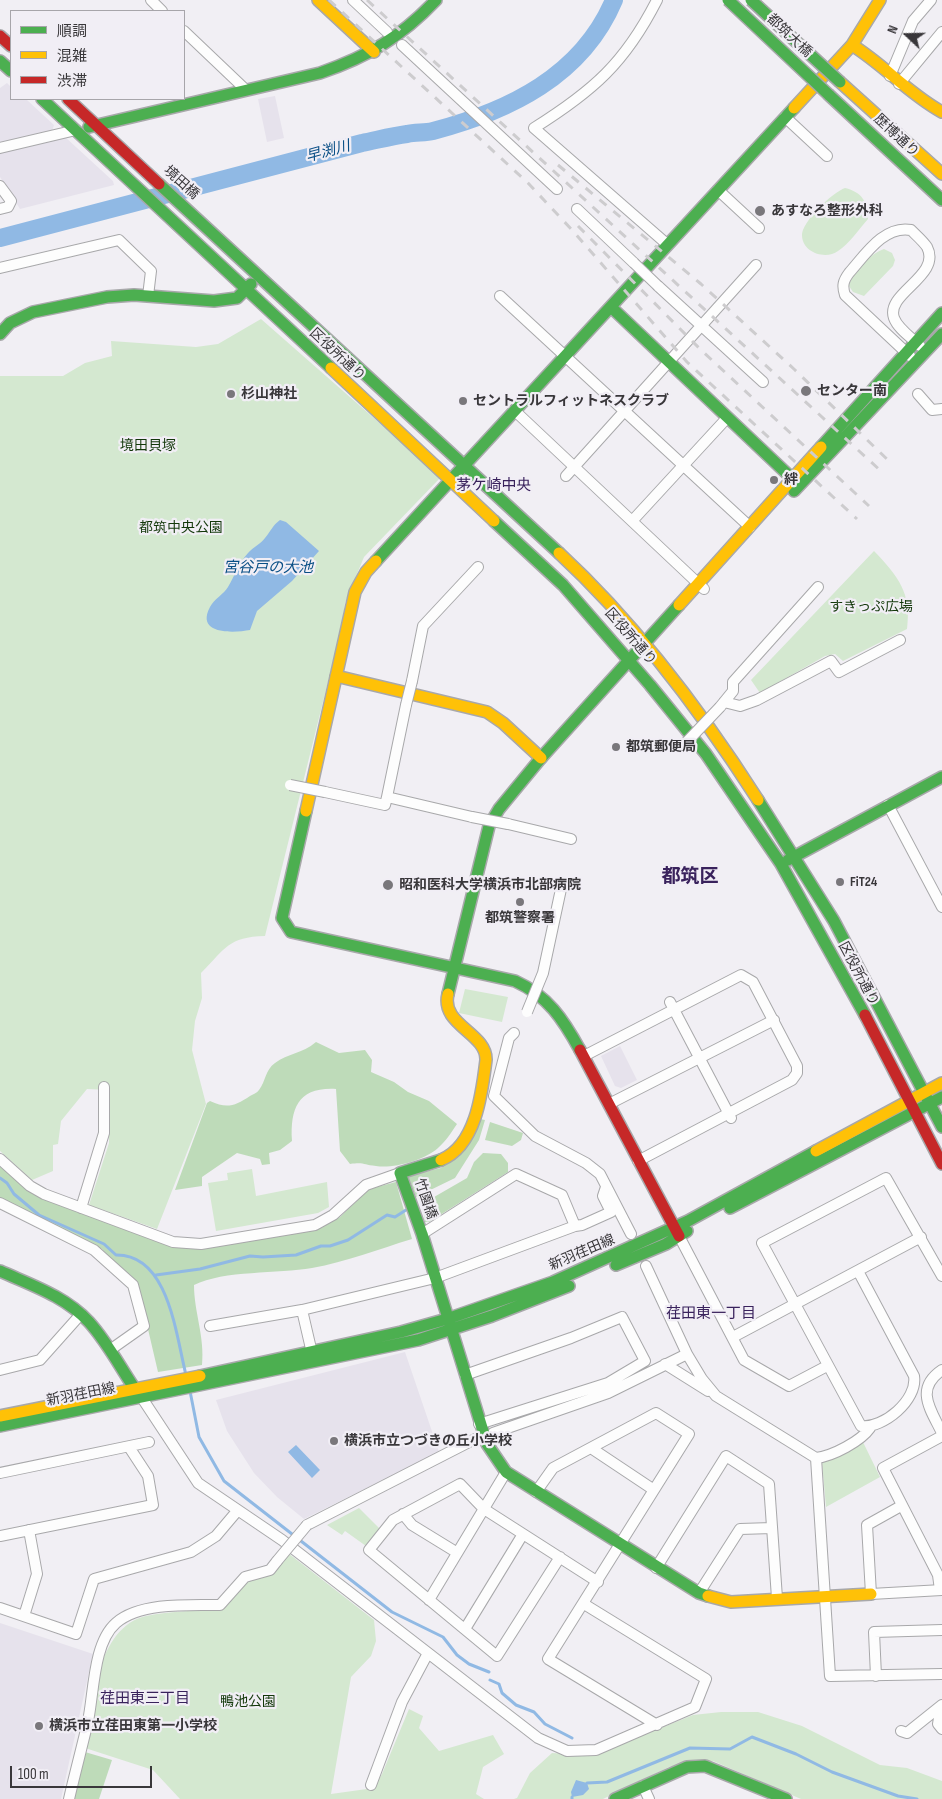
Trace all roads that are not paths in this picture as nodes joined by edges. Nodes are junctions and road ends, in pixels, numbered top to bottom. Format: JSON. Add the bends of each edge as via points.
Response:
{"nodes":[{"id":1,"x":151,"y":0,"type":"edge"},
{"id":2,"x":318,"y":0,"type":"edge"},
{"id":3,"x":352,"y":0,"type":"edge"},
{"id":4,"x":436,"y":0,"type":"edge"},
{"id":5,"x":657,"y":0,"type":"edge"},
{"id":6,"x":728,"y":0,"type":"edge"},
{"id":7,"x":751,"y":0,"type":"edge"},
{"id":8,"x":880,"y":0,"type":"edge"},
{"id":9,"x":931,"y":0,"type":"edge"},
{"id":10,"x":161,"y":10,"type":"edge"},
{"id":11,"x":185,"y":32,"type":"edge"},
{"id":12,"x":387,"y":32,"type":"dead end"},
{"id":13,"x":942,"y":32,"type":"edge"},
{"id":14,"x":0,"y":36,"type":"edge"},
{"id":15,"x":852,"y":44,"type":"junction"},
{"id":16,"x":10,"y":45,"type":"edge"},
{"id":17,"x":402,"y":45,"type":"dead end"},
{"id":18,"x":374,"y":52,"type":"junction"},
{"id":19,"x":0,"y":60,"type":"edge"},
{"id":20,"x":10,"y":70,"type":"edge"},
{"id":21,"x":895,"y":80,"type":"junction"},
{"id":22,"x":840,"y":82,"type":"joint"},
{"id":23,"x":246,"y":90,"type":"junction"},
{"id":24,"x":829,"y":95,"type":"joint"},
{"id":25,"x":43,"y":100,"type":"edge"},
{"id":26,"x":69,"y":100,"type":"edge"},
{"id":27,"x":942,"y":112,"type":"edge"},
{"id":28,"x":785,"y":118,"type":"junction"},
{"id":29,"x":96,"y":126,"type":"junction"},
{"id":30,"x":76,"y":130,"type":"junction"},
{"id":31,"x":0,"y":148,"type":"edge"},
{"id":32,"x":826,"y":156,"type":"dead end"},
{"id":33,"x":942,"y":174,"type":"edge"},
{"id":34,"x":0,"y":186,"type":"edge"},
{"id":35,"x":557,"y":189,"type":"dead end"},
{"id":36,"x":718,"y":190,"type":"junction"},
{"id":37,"x":942,"y":200,"type":"edge"},
{"id":38,"x":0,"y":209,"type":"edge"},
{"id":39,"x":577,"y":209,"type":"dead end"},
{"id":40,"x":194,"y":215,"type":"joint"},
{"id":41,"x":757,"y":226,"type":"dead end"},
{"id":42,"x":668,"y":244,"type":"junction"},
{"id":43,"x":756,"y":265,"type":"dead end"},
{"id":44,"x":0,"y":268,"type":"edge"},
{"id":45,"x":259,"y":277,"type":"junction"},
{"id":46,"x":245,"y":290,"type":"junction"},
{"id":47,"x":148,"y":296,"type":"junction"},
{"id":48,"x":500,"y":296,"type":"dead end"},
{"id":49,"x":611,"y":308,"type":"junction"},
{"id":50,"x":942,"y":313,"type":"edge"},
{"id":51,"x":701,"y":326,"type":"junction"},
{"id":52,"x":0,"y":334,"type":"edge"},
{"id":53,"x":942,"y":334,"type":"edge"},
{"id":54,"x":916,"y":341,"type":"junction"},
{"id":55,"x":926,"y":351,"type":"junction"},
{"id":56,"x":907,"y":353,"type":"junction"},
{"id":57,"x":565,"y":356,"type":"junction"},
{"id":58,"x":668,"y":362,"type":"junction"},
{"id":59,"x":916,"y":362,"type":"junction"},
{"id":60,"x":763,"y":382,"type":"dead end"},
{"id":61,"x":918,"y":394,"type":"dead end"},
{"id":62,"x":942,"y":409,"type":"edge"},
{"id":63,"x":515,"y":411,"type":"junction"},
{"id":64,"x":625,"y":411,"type":"junction"},
{"id":65,"x":727,"y":418,"type":"junction"},
{"id":66,"x":464,"y":466,"type":"junction"},
{"id":67,"x":685,"y":466,"type":"junction"},
{"id":68,"x":574,"y":467,"type":"junction"},
{"id":69,"x":566,"y":476,"type":"dead end"},
{"id":70,"x":452,"y":479,"type":"junction"},
{"id":71,"x":796,"y":482,"type":"junction"},
{"id":72,"x":633,"y":520,"type":"junction"},
{"id":73,"x":750,"y":527,"type":"junction"},
{"id":74,"x":478,"y":567,"type":"dead end"},
{"id":75,"x":701,"y":586,"type":"junction"},
{"id":76,"x":818,"y":587,"type":"dead end"},
{"id":77,"x":900,"y":640,"type":"dead end"},
{"id":78,"x":647,"y":647,"type":"junction"},
{"id":79,"x":632,"y":660,"type":"junction"},
{"id":80,"x":336,"y":676,"type":"junction"},
{"id":81,"x":722,"y":705,"type":"junction"},
{"id":82,"x":680,"y":749,"type":"dead end"},
{"id":83,"x":541,"y":758,"type":"junction"},
{"id":84,"x":942,"y":776,"type":"edge"},
{"id":85,"x":290,"y":785,"type":"dead end"},
{"id":86,"x":387,"y":797,"type":"junction"},
{"id":87,"x":888,"y":805,"type":"junction"},
{"id":88,"x":571,"y":839,"type":"dead end"},
{"id":89,"x":794,"y":856,"type":"junction"},
{"id":90,"x":781,"y":864,"type":"junction"},
{"id":91,"x":561,"y":889,"type":"dead end"},
{"id":92,"x":942,"y":907,"type":"edge"},
{"id":93,"x":455,"y":966,"type":"junction"},
{"id":94,"x":672,"y":1005,"type":"junction"},
{"id":95,"x":528,"y":1012,"type":"dead end"},
{"id":96,"x":774,"y":1020,"type":"junction"},
{"id":97,"x":514,"y":1033,"type":"dead end"},
{"id":98,"x":584,"y":1056,"type":"junction"},
{"id":99,"x":700,"y":1058,"type":"junction"},
{"id":100,"x":942,"y":1082,"type":"edge"},
{"id":101,"x":104,"y":1087,"type":"dead end"},
{"id":102,"x":924,"y":1092,"type":"junction"},
{"id":103,"x":942,"y":1097,"type":"edge"},
{"id":104,"x":908,"y":1100,"type":"junction"},
{"id":105,"x":609,"y":1104,"type":"junction"},
{"id":106,"x":931,"y":1104,"type":"junction"},
{"id":107,"x":915,"y":1112,"type":"junction"},
{"id":108,"x":730,"y":1116,"type":"junction"},
{"id":109,"x":942,"y":1127,"type":"edge"},
{"id":110,"x":0,"y":1159,"type":"edge"},
{"id":111,"x":638,"y":1160,"type":"junction"},
{"id":112,"x":942,"y":1164,"type":"edge"},
{"id":113,"x":400,"y":1173,"type":"junction"},
{"id":114,"x":606,"y":1187,"type":"junction"},
{"id":115,"x":0,"y":1203,"type":"edge"},
{"id":116,"x":81,"y":1208,"type":"junction"},
{"id":117,"x":574,"y":1226,"type":"junction"},
{"id":118,"x":676,"y":1232,"type":"junction"},
{"id":119,"x":422,"y":1234,"type":"junction"},
{"id":120,"x":631,"y":1234,"type":"dead end"},
{"id":121,"x":921,"y":1237,"type":"junction"},
{"id":122,"x":646,"y":1266,"type":"dead end"},
{"id":123,"x":0,"y":1271,"type":"edge"},
{"id":124,"x":858,"y":1271,"type":"junction"},
{"id":125,"x":942,"y":1276,"type":"edge"},
{"id":126,"x":435,"y":1278,"type":"junction"},
{"id":127,"x":795,"y":1305,"type":"junction"},
{"id":128,"x":302,"y":1310,"type":"junction"},
{"id":129,"x":81,"y":1314,"type":"junction"},
{"id":130,"x":449,"y":1325,"type":"junction"},
{"id":131,"x":210,"y":1326,"type":"dead end"},
{"id":132,"x":733,"y":1337,"type":"junction"},
{"id":133,"x":110,"y":1350,"type":"junction"},
{"id":134,"x":312,"y":1353,"type":"junction"},
{"id":135,"x":686,"y":1354,"type":"junction"},
{"id":136,"x":665,"y":1364,"type":"junction"},
{"id":137,"x":828,"y":1366,"type":"junction"},
{"id":138,"x":0,"y":1370,"type":"edge"},
{"id":139,"x":942,"y":1370,"type":"edge"},
{"id":140,"x":465,"y":1375,"type":"junction"},
{"id":141,"x":206,"y":1379,"type":"junction"},
{"id":142,"x":138,"y":1393,"type":"junction"},
{"id":143,"x":716,"y":1396,"type":"junction"},
{"id":144,"x":0,"y":1416,"type":"edge"},
{"id":145,"x":479,"y":1424,"type":"junction"},
{"id":146,"x":0,"y":1426,"type":"edge"},
{"id":147,"x":870,"y":1428,"type":"junction"},
{"id":148,"x":494,"y":1433,"type":"dead end"},
{"id":149,"x":942,"y":1434,"type":"edge"},
{"id":150,"x":475,"y":1439,"type":"dead end"},
{"id":151,"x":149,"y":1442,"type":"dead end"},
{"id":152,"x":129,"y":1447,"type":"junction"},
{"id":153,"x":591,"y":1448,"type":"junction"},
{"id":154,"x":816,"y":1458,"type":"junction"},
{"id":155,"x":506,"y":1472,"type":"junction"},
{"id":156,"x":0,"y":1473,"type":"edge"},
{"id":157,"x":654,"y":1490,"type":"junction"},
{"id":158,"x":536,"y":1492,"type":"junction"},
{"id":159,"x":901,"y":1506,"type":"junction"},
{"id":160,"x":484,"y":1508,"type":"junction"},
{"id":161,"x":238,"y":1510,"type":"junction"},
{"id":162,"x":403,"y":1514,"type":"junction"},
{"id":163,"x":772,"y":1528,"type":"junction"},
{"id":164,"x":29,"y":1530,"type":"junction"},
{"id":165,"x":523,"y":1534,"type":"junction"},
{"id":166,"x":0,"y":1536,"type":"edge"},
{"id":167,"x":620,"y":1545,"type":"junction"},
{"id":168,"x":456,"y":1552,"type":"junction"},
{"id":169,"x":560,"y":1557,"type":"junction"},
{"id":170,"x":656,"y":1568,"type":"junction"},
{"id":171,"x":598,"y":1582,"type":"junction"},
{"id":172,"x":941,"y":1590,"type":"edge"},
{"id":173,"x":700,"y":1593,"type":"junction"},
{"id":174,"x":871,"y":1594,"type":"junction"},
{"id":175,"x":824,"y":1597,"type":"junction"},
{"id":176,"x":777,"y":1598,"type":"junction"},
{"id":177,"x":429,"y":1600,"type":"junction"},
{"id":178,"x":584,"y":1604,"type":"junction"},
{"id":179,"x":0,"y":1608,"type":"edge"},
{"id":180,"x":24,"y":1616,"type":"junction"},
{"id":181,"x":465,"y":1629,"type":"junction"},
{"id":182,"x":942,"y":1630,"type":"edge"},
{"id":183,"x":428,"y":1653,"type":"junction"},
{"id":184,"x":942,"y":1674,"type":"edge"},
{"id":185,"x":876,"y":1676,"type":"junction"},
{"id":186,"x":942,"y":1706,"type":"edge"},
{"id":187,"x":657,"y":1725,"type":"junction"},
{"id":188,"x":942,"y":1729,"type":"edge"},
{"id":189,"x":901,"y":1731,"type":"dead end"},
{"id":190,"x":371,"y":1785,"type":"dead end"},
{"id":191,"x":643,"y":1786,"type":"junction"},
{"id":192,"x":69,"y":1799,"type":"edge"},
{"id":193,"x":615,"y":1799,"type":"edge"},
{"id":194,"x":648,"y":1799,"type":"edge"},
{"id":195,"x":786,"y":1799,"type":"edge"}],
"edges":[{"from":1,"to":10,"type":"street"},
{"from":2,"to":18,"type":"street"},
{"from":3,"to":12,"type":"street"},
{"from":4,"to":18,"type":"street","via":[[416,23]]},
{"from":5,"to":42,"type":"street","via":[[638,36],[607,74],[573,104],[534,128]]},
{"from":6,"to":24,"type":"street","name":"都筑大橋","bridge":true},
{"from":7,"to":22,"type":"street","name":"都筑大橋","bridge":true},
{"from":8,"to":15,"type":"street"},
{"from":9,"to":21,"type":"street","via":[[913,21]]},
{"from":11,"to":23,"type":"street"},
{"from":13,"to":21,"type":"street"},
{"from":14,"to":16,"type":"street"},
{"from":15,"to":21,"type":"street","via":[[867,53]]},
{"from":15,"to":28,"type":"street"},
{"from":17,"to":35,"type":"street"},
{"from":18,"to":23,"type":"street","via":[[320,73]]},
{"from":19,"to":20,"type":"street"},
{"from":21,"to":27,"type":"street","via":[[914,96]]},
{"from":22,"to":33,"type":"street","name":"歴博通り"},
{"from":23,"to":29,"type":"street"},
{"from":24,"to":37,"type":"street","name":"歴博通り"},
{"from":25,"to":30,"type":"street"},
{"from":26,"to":29,"type":"street"},
{"from":28,"to":32,"type":"street"},
{"from":28,"to":36,"type":"street"},
{"from":29,"to":30,"type":"street"},
{"from":29,"to":40,"type":"street","name":"境田橋"},
{"from":30,"to":31,"type":"street"},
{"from":30,"to":46,"type":"street","name":"区役所通り"},
{"from":34,"to":38,"type":"street","via":[[11,200],[8,207]]},
{"from":36,"to":41,"type":"street"},
{"from":36,"to":42,"type":"street"},
{"from":39,"to":51,"type":"street","bridge":true},
{"from":40,"to":45,"type":"street","name":"区役所通り"},
{"from":42,"to":49,"type":"street"},
{"from":43,"to":51,"type":"street"},
{"from":44,"to":47,"type":"street","via":[[119,240],[151,271]]},
{"from":45,"to":46,"type":"street"},
{"from":45,"to":66,"type":"street","name":"区役所通り"},
{"from":46,"to":47,"type":"street","via":[[237,298],[214,301]]},
{"from":46,"to":70,"type":"street","name":"区役所通り"},
{"from":47,"to":52,"type":"street","via":[[107,297],[33,312],[10,323]]},
{"from":48,"to":57,"type":"street"},
{"from":49,"to":57,"type":"street"},
{"from":49,"to":58,"type":"street"},
{"from":50,"to":54,"type":"street"},
{"from":51,"to":58,"type":"street"},
{"from":51,"to":60,"type":"street"},
{"from":53,"to":55,"type":"street"},
{"from":54,"to":55,"type":"street"},
{"from":54,"to":56,"type":"street"},
{"from":54,"to":56,"type":"street","via":[[894,319],[893,313],[896,304],[927,270],[931,259],[928,247],[911,230],[898,229],[884,236],[849,273],[844,279],[843,289],[845,295]]},
{"from":55,"to":59,"type":"street"},
{"from":56,"to":59,"type":"street"},
{"from":56,"to":71,"type":"street"},
{"from":57,"to":63,"type":"street"},
{"from":57,"to":64,"type":"street"},
{"from":58,"to":64,"type":"street"},
{"from":58,"to":65,"type":"street"},
{"from":59,"to":71,"type":"street"},
{"from":61,"to":62,"type":"street","via":[[932,410]]},
{"from":63,"to":66,"type":"street"},
{"from":63,"to":68,"type":"street"},
{"from":64,"to":67,"type":"street"},
{"from":64,"to":68,"type":"street"},
{"from":65,"to":67,"type":"street"},
{"from":65,"to":71,"type":"street"},
{"from":66,"to":70,"type":"street"},
{"from":66,"to":78,"type":"street","name":"区役所通り","via":[[579,572]]},
{"from":67,"to":72,"type":"street"},
{"from":67,"to":73,"type":"street"},
{"from":68,"to":69,"type":"street"},
{"from":68,"to":72,"type":"street"},
{"from":70,"to":79,"type":"street","name":"区役所通り","via":[[563,585]]},
{"from":70,"to":80,"type":"street","via":[[359,583]]},
{"from":71,"to":73,"type":"street"},
{"from":71,"to":75,"type":"street"},
{"from":72,"to":75,"type":"street"},
{"from":73,"to":75,"type":"street"},
{"from":74,"to":86,"type":"street","bridge":true,"via":[[424,626]]},
{"from":75,"to":78,"type":"street"},
{"from":76,"to":81,"type":"street","via":[[733,682],[733,691]]},
{"from":77,"to":81,"type":"street","via":[[839,672],[831,661],[757,700],[740,706]]},
{"from":78,"to":79,"type":"street"},
{"from":78,"to":89,"type":"street","name":"区役所通り","via":[[715,733]]},
{"from":79,"to":83,"type":"street"},
{"from":79,"to":90,"type":"street","name":"区役所通り","via":[[702,747]]},
{"from":80,"to":83,"type":"street","via":[[487,712]]},
{"from":80,"to":93,"type":"street","via":[[282,918],[284,924],[291,932]]},
{"from":81,"to":82,"type":"street","bridge":true},
{"from":83,"to":93,"type":"street","via":[[499,808],[489,826]]},
{"from":84,"to":87,"type":"street"},
{"from":85,"to":86,"type":"street","bridge":true,"via":[[385,805]]},
{"from":86,"to":88,"type":"street","bridge":true},
{"from":87,"to":89,"type":"street"},
{"from":87,"to":92,"type":"street"},
{"from":89,"to":90,"type":"street"},
{"from":89,"to":102,"type":"street","name":"区役所通り","via":[[834,921]]},
{"from":90,"to":104,"type":"street","name":"区役所通り"},
{"from":91,"to":95,"type":"street","bridge":true,"via":[[543,973]]},
{"from":93,"to":98,"type":"street","via":[[532,988],[560,1014]]},
{"from":93,"to":113,"type":"street","via":[[446,1002],[449,1012],[486,1054],[474,1119],[462,1146],[451,1157]]},
{"from":94,"to":96,"type":"street","via":[[741,975],[752,982]]},
{"from":94,"to":98,"type":"street"},
{"from":94,"to":99,"type":"street"},
{"from":96,"to":99,"type":"street"},
{"from":96,"to":108,"type":"street","via":[[798,1073],[792,1080]]},
{"from":97,"to":114,"type":"street","via":[[509,1038],[494,1096],[536,1136],[600,1174]]},
{"from":98,"to":105,"type":"street"},
{"from":99,"to":105,"type":"street"},
{"from":99,"to":108,"type":"street"},
{"from":100,"to":102,"type":"street","name":"新羽荏田線"},
{"from":101,"to":116,"type":"street","via":[[104,1133]]},
{"from":102,"to":104,"type":"street","name":"新羽荏田線"},
{"from":102,"to":106,"type":"street","name":"区役所通り"},
{"from":103,"to":106,"type":"street","name":"新羽荏田線"},
{"from":104,"to":107,"type":"street","name":"区役所通り"},
{"from":104,"to":118,"type":"street","name":"新羽荏田線"},
{"from":105,"to":111,"type":"street"},
{"from":106,"to":107,"type":"street","name":"新羽荏田線"},
{"from":106,"to":109,"type":"street","name":"区役所通り"},
{"from":107,"to":112,"type":"street","name":"区役所通り"},
{"from":107,"to":118,"type":"street","name":"新羽荏田線"},
{"from":108,"to":111,"type":"street"},
{"from":110,"to":116,"type":"street","via":[[30,1186]]},
{"from":111,"to":118,"type":"street"},
{"from":113,"to":116,"type":"street","via":[[366,1185],[333,1215],[315,1225],[202,1244],[173,1242]]},
{"from":113,"to":119,"type":"street","name":"竹園橋"},
{"from":114,"to":117,"type":"street","via":[[603,1196],[611,1212],[582,1226]]},
{"from":114,"to":120,"type":"street"},
{"from":115,"to":133,"type":"street","via":[[94,1250],[133,1285],[144,1326]]},
{"from":117,"to":119,"type":"street","via":[[562,1195],[516,1174]]},
{"from":117,"to":126,"type":"street"},
{"from":118,"to":130,"type":"street","name":"新羽荏田線"},
{"from":118,"to":132,"type":"street"},
{"from":119,"to":126,"type":"street","name":"竹園橋"},
{"from":121,"to":124,"type":"street"},
{"from":121,"to":125,"type":"street"},
{"from":121,"to":127,"type":"street","via":[[886,1178],[762,1243]]},
{"from":122,"to":135,"type":"street"},
{"from":123,"to":129,"type":"street","via":[[66,1302]]},
{"from":124,"to":127,"type":"street"},
{"from":124,"to":147,"type":"street","via":[[916,1383],[890,1418]]},
{"from":126,"to":128,"type":"street"},
{"from":126,"to":130,"type":"street","name":"竹園橋"},
{"from":127,"to":132,"type":"street"},
{"from":127,"to":137,"type":"street"},
{"from":128,"to":131,"type":"street"},
{"from":128,"to":134,"type":"street"},
{"from":129,"to":133,"type":"street"},
{"from":129,"to":138,"type":"street","via":[[40,1360]]},
{"from":130,"to":134,"type":"street","name":"新羽荏田線"},
{"from":130,"to":140,"type":"street","name":"竹園橋"},
{"from":130,"to":141,"type":"street","name":"新羽荏田線","via":[[418,1340]]},
{"from":132,"to":137,"type":"street","via":[[744,1360],[789,1386]]},
{"from":133,"to":142,"type":"street"},
{"from":134,"to":141,"type":"street","name":"新羽荏田線"},
{"from":135,"to":136,"type":"street"},
{"from":135,"to":143,"type":"street"},
{"from":136,"to":143,"type":"street"},
{"from":136,"to":148,"type":"street","via":[[608,1393]]},
{"from":137,"to":147,"type":"street","via":[[861,1426]]},
{"from":139,"to":149,"type":"street","via":[[928,1385],[925,1397]]},
{"from":140,"to":145,"type":"street","name":"竹園橋"},
{"from":140,"to":145,"type":"street","via":[[622,1317],[645,1361],[608,1383]]},
{"from":141,"to":142,"type":"street","name":"新羽荏田線"},
{"from":142,"to":144,"type":"street","name":"新羽荏田線"},
{"from":142,"to":146,"type":"street","name":"新羽荏田線"},
{"from":142,"to":161,"type":"street","via":[[198,1483]]},
{"from":143,"to":154,"type":"street"},
{"from":145,"to":155,"type":"street","name":"竹園橋","via":[[487,1444]]},
{"from":147,"to":154,"type":"street","via":[[865,1435],[825,1457]]},
{"from":149,"to":159,"type":"street","via":[[883,1468]]},
{"from":150,"to":192,"type":"street","bridge":true,"via":[[306,1525],[270,1570],[245,1577],[220,1605],[143,1610],[117,1622],[100,1650],[88,1720]]},
{"from":151,"to":152,"type":"street"},
{"from":152,"to":156,"type":"street"},
{"from":152,"to":164,"type":"street","via":[[148,1476],[153,1505]]},
{"from":153,"to":157,"type":"street"},
{"from":153,"to":157,"type":"street","via":[[656,1413],[690,1434]]},
{"from":153,"to":158,"type":"street","via":[[553,1468]]},
{"from":154,"to":175,"type":"street"},
{"from":155,"to":158,"type":"street"},
{"from":155,"to":160,"type":"street"},
{"from":157,"to":167,"type":"street"},
{"from":158,"to":167,"type":"street"},
{"from":159,"to":172,"type":"street","via":[[938,1575]]},
{"from":159,"to":174,"type":"street","via":[[867,1526]]},
{"from":160,"to":162,"type":"street","via":[[460,1484]]},
{"from":160,"to":165,"type":"street"},
{"from":160,"to":168,"type":"street"},
{"from":161,"to":180,"type":"street","via":[[216,1536],[191,1552],[94,1579],[76,1634]]},
{"from":161,"to":183,"type":"street"},
{"from":162,"to":168,"type":"street","via":[[412,1526]]},
{"from":162,"to":177,"type":"street","via":[[393,1520],[369,1550]]},
{"from":163,"to":170,"type":"street","via":[[769,1484],[726,1456]]},
{"from":163,"to":173,"type":"street","via":[[740,1529]]},
{"from":163,"to":176,"type":"street"},
{"from":164,"to":166,"type":"street"},
{"from":164,"to":180,"type":"street","via":[[37,1574]]},
{"from":165,"to":169,"type":"street"},
{"from":165,"to":181,"type":"street"},
{"from":167,"to":170,"type":"street"},
{"from":167,"to":171,"type":"street"},
{"from":168,"to":177,"type":"street"},
{"from":169,"to":171,"type":"street"},
{"from":169,"to":181,"type":"street","via":[[497,1656]]},
{"from":170,"to":173,"type":"street"},
{"from":171,"to":178,"type":"street"},
{"from":172,"to":174,"type":"street"},
{"from":173,"to":176,"type":"street","via":[[731,1602]]},
{"from":174,"to":175,"type":"street"},
{"from":175,"to":176,"type":"street"},
{"from":175,"to":185,"type":"street","via":[[830,1676]]},
{"from":177,"to":181,"type":"street"},
{"from":178,"to":187,"type":"street","via":[[548,1658]]},
{"from":178,"to":187,"type":"street","via":[[706,1679],[695,1707]]},
{"from":179,"to":180,"type":"street"},
{"from":182,"to":185,"type":"street","via":[[874,1632]]},
{"from":183,"to":187,"type":"street","via":[[538,1738],[567,1750],[596,1750]]},
{"from":183,"to":190,"type":"street","via":[[402,1702]]},
{"from":184,"to":185,"type":"street"},
{"from":186,"to":188,"type":"street","via":[[938,1724]]},
{"from":186,"to":189,"type":"street","via":[[907,1733]]},
{"from":191,"to":193,"type":"street"},
{"from":191,"to":194,"type":"street"},
{"from":191,"to":195,"type":"street","via":[[687,1767],[705,1766]]}]}
